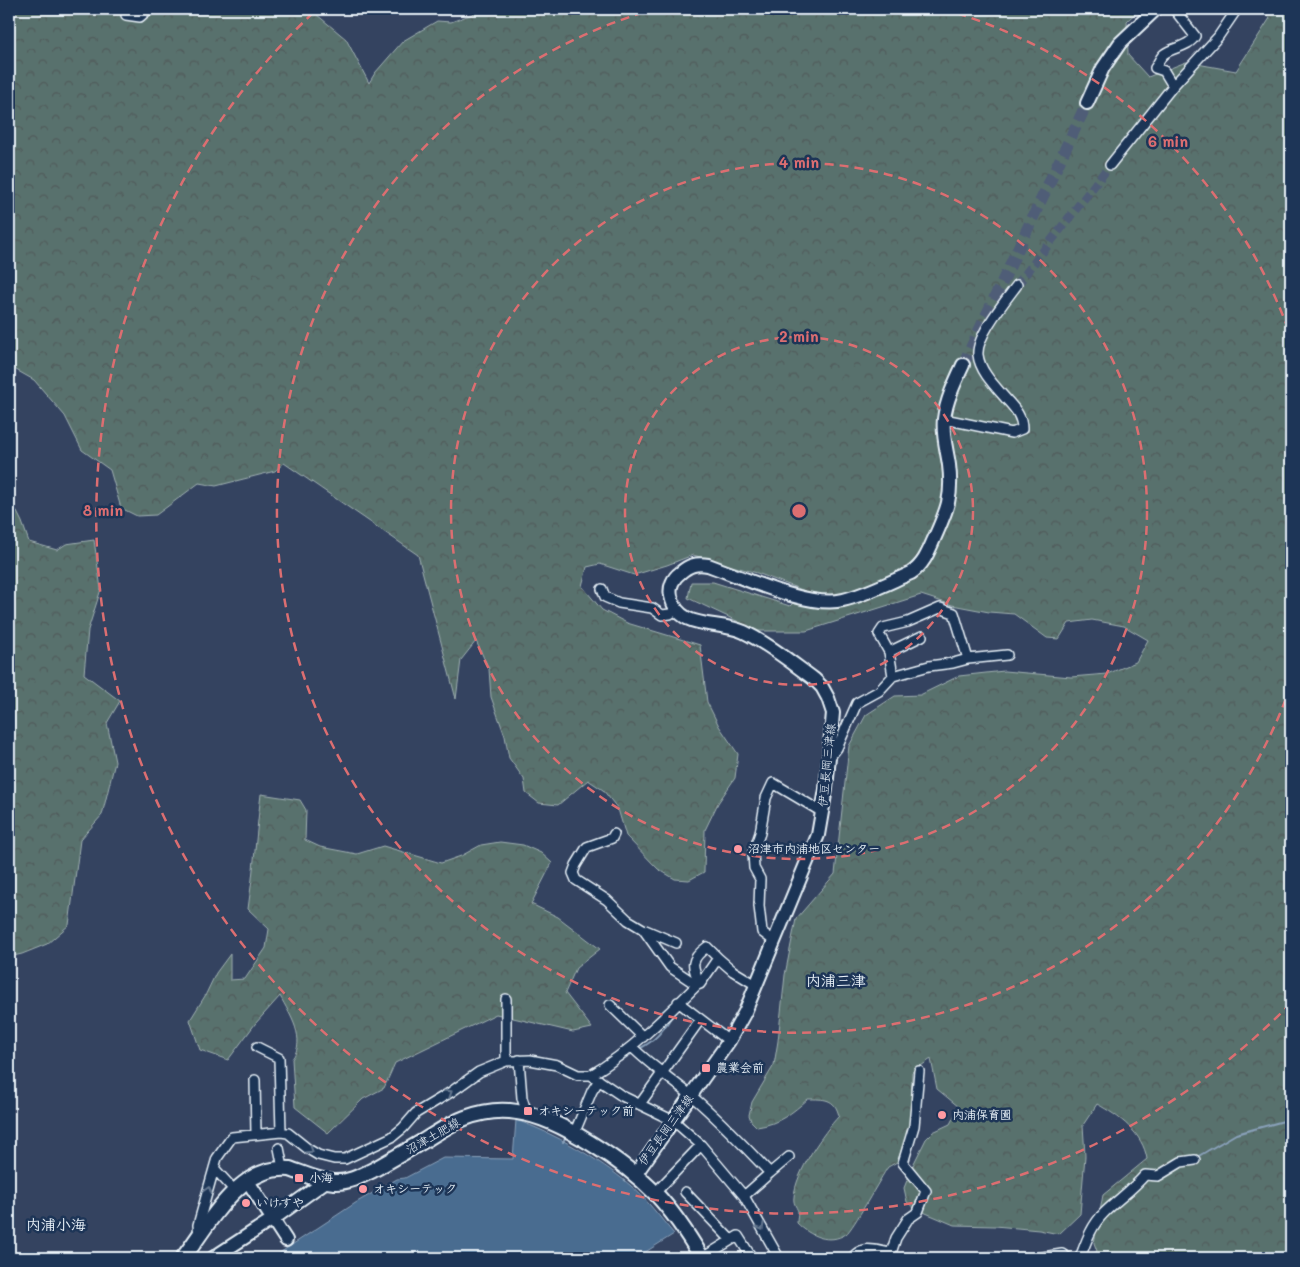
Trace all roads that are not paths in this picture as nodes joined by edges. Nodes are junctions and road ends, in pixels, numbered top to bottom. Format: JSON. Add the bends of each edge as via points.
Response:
{"nodes":[{"id":1,"x":149,"y":9,"type":"edge"},
{"id":2,"x":164,"y":9,"type":"edge"},
{"id":3,"x":1156,"y":9,"type":"edge"},
{"id":4,"x":1174,"y":9,"type":"edge"},
{"id":5,"x":1237,"y":9,"type":"edge"},
{"id":6,"x":126,"y":15,"type":"dead end"},
{"id":7,"x":1174,"y":86,"type":"junction"},
{"id":8,"x":1086,"y":103,"type":"tunnel mouth"},
{"id":9,"x":1110,"y":165,"type":"tunnel mouth"},
{"id":10,"x":1017,"y":285,"type":"tunnel mouth"},
{"id":11,"x":963,"y":365,"type":"tunnel mouth"},
{"id":12,"x":944,"y":419,"type":"junction"},
{"id":13,"x":602,"y":589,"type":"dead end"},
{"id":14,"x":676,"y":610,"type":"junction"},
{"id":15,"x":922,"y":636,"type":"dead end"},
{"id":16,"x":889,"y":652,"type":"junction"},
{"id":17,"x":1007,"y":655,"type":"dead end"},
{"id":18,"x":968,"y":659,"type":"junction"},
{"id":19,"x":893,"y":676,"type":"junction"},
{"id":20,"x":829,"y":758,"type":"junction"},
{"id":21,"x":822,"y":812,"type":"junction"},
{"id":22,"x":614,"y":834,"type":"dead end"},
{"id":23,"x":643,"y":929,"type":"junction"},
{"id":24,"x":774,"y":941,"type":"junction"},
{"id":25,"x":676,"y":943,"type":"dead end"},
{"id":26,"x":718,"y":958,"type":"junction"},
{"id":27,"x":698,"y":984,"type":"junction"},
{"id":28,"x":756,"y":985,"type":"junction"},
{"id":29,"x":506,"y":999,"type":"dead end"},
{"id":30,"x":678,"y":1002,"type":"junction"},
{"id":31,"x":610,"y":1005,"type":"dead end"},
{"id":32,"x":700,"y":1020,"type":"junction"},
{"id":33,"x":643,"y":1037,"type":"junction"},
{"id":34,"x":729,"y":1041,"type":"junction"},
{"id":35,"x":257,"y":1047,"type":"dead end"},
{"id":36,"x":632,"y":1047,"type":"junction"},
{"id":37,"x":519,"y":1060,"type":"junction"},
{"id":38,"x":506,"y":1061,"type":"junction"},
{"id":39,"x":919,"y":1071,"type":"dead end"},
{"id":40,"x":661,"y":1073,"type":"junction"},
{"id":41,"x":595,"y":1078,"type":"junction"},
{"id":42,"x":254,"y":1080,"type":"dead end"},
{"id":43,"x":691,"y":1096,"type":"junction"},
{"id":44,"x":640,"y":1104,"type":"junction"},
{"id":45,"x":527,"y":1113,"type":"junction"},
{"id":46,"x":674,"y":1121,"type":"junction"},
{"id":47,"x":569,"y":1131,"type":"junction"},
{"id":48,"x":281,"y":1132,"type":"junction"},
{"id":49,"x":256,"y":1134,"type":"junction"},
{"id":50,"x":701,"y":1145,"type":"junction"},
{"id":51,"x":279,"y":1148,"type":"dead end"},
{"id":52,"x":789,"y":1157,"type":"dead end"},
{"id":53,"x":1195,"y":1160,"type":"dead end"},
{"id":54,"x":214,"y":1168,"type":"junction"},
{"id":55,"x":283,"y":1168,"type":"junction"},
{"id":56,"x":770,"y":1173,"type":"junction"},
{"id":57,"x":634,"y":1174,"type":"junction"},
{"id":58,"x":247,"y":1180,"type":"junction"},
{"id":59,"x":326,"y":1181,"type":"junction"},
{"id":60,"x":235,"y":1190,"type":"junction"},
{"id":61,"x":685,"y":1192,"type":"dead end"},
{"id":62,"x":655,"y":1193,"type":"junction"},
{"id":63,"x":744,"y":1196,"type":"junction"},
{"id":64,"x":272,"y":1219,"type":"junction"},
{"id":65,"x":200,"y":1237,"type":"junction"},
{"id":66,"x":286,"y":1240,"type":"dead end"},
{"id":67,"x":731,"y":1240,"type":"junction"},
{"id":68,"x":893,"y":1256,"type":"edge"},
{"id":69,"x":183,"y":1258,"type":"edge"},
{"id":70,"x":213,"y":1258,"type":"edge"},
{"id":71,"x":702,"y":1258,"type":"edge"},
{"id":72,"x":752,"y":1258,"type":"edge"},
{"id":73,"x":778,"y":1258,"type":"edge"},
{"id":74,"x":852,"y":1258,"type":"edge"},
{"id":75,"x":1037,"y":1258,"type":"edge"},
{"id":76,"x":1068,"y":1258,"type":"edge"},
{"id":77,"x":1080,"y":1258,"type":"edge"}],
"edges":[{"from":1,"to":2,"type":"street"},
{"from":1,"to":6,"type":"street","via":[[140,17]]},
{"from":3,"to":8,"type":"main road","via":[[1120,43]]},
{"from":4,"to":7,"type":"street","via":[[1195,36],[1164,54],[1155,68],[1164,71]]},
{"from":5,"to":7,"type":"street","via":[[1218,37]]},
{"from":7,"to":9,"type":"street"},
{"from":10,"to":12,"type":"street","via":[[984,334],[978,354],[985,374],[1022,420],[1022,429],[1012,433]]},
{"from":11,"to":12,"type":"main road"},
{"from":12,"to":14,"type":"main road","via":[[950,485],[948,508],[926,557],[911,574],[842,600],[818,601],[697,564],[673,579],[670,591]]},
{"from":13,"to":14,"type":"street","via":[[605,596],[619,603],[652,608],[662,615]]},
{"from":14,"to":20,"type":"main road","name":"伊豆長岡三津線","via":[[683,617],[743,631],[822,686],[833,713]]},
{"from":15,"to":16,"type":"street"},
{"from":16,"to":18,"type":"street","via":[[879,634],[883,628],[908,622],[940,608],[954,613]]},
{"from":16,"to":19,"type":"street"},
{"from":17,"to":18,"type":"street"},
{"from":18,"to":19,"type":"street"},
{"from":19,"to":20,"type":"street","via":[[879,691],[858,703]]},
{"from":20,"to":21,"type":"main road","name":"伊豆長岡三津線"},
{"from":21,"to":24,"type":"main road","name":"伊豆長岡三津線","via":[[818,835]]},
{"from":21,"to":24,"type":"street","via":[[773,783],[766,798],[753,853],[754,868],[760,879],[762,932]]},
{"from":22,"to":23,"type":"street","via":[[612,838],[587,847],[573,873],[576,880]]},
{"from":23,"to":25,"type":"street"},
{"from":23,"to":27,"type":"street","via":[[670,967]]},
{"from":24,"to":28,"type":"main road","name":"伊豆長岡三津線"},
{"from":26,"to":27,"type":"street"},
{"from":26,"to":27,"type":"street","via":[[707,948],[695,957],[693,965]]},
{"from":26,"to":28,"type":"street"},
{"from":27,"to":30,"type":"street"},
{"from":28,"to":34,"type":"main road","name":"伊豆長岡三津線"},
{"from":29,"to":38,"type":"street"},
{"from":30,"to":32,"type":"street"},
{"from":30,"to":33,"type":"street"},
{"from":31,"to":33,"type":"street"},
{"from":32,"to":34,"type":"street"},
{"from":32,"to":40,"type":"street"},
{"from":33,"to":36,"type":"street"},
{"from":34,"to":43,"type":"main road","name":"伊豆長岡三津線"},
{"from":35,"to":48,"type":"street","via":[[279,1058]]},
{"from":36,"to":40,"type":"street"},
{"from":36,"to":41,"type":"street"},
{"from":37,"to":38,"type":"street"},
{"from":37,"to":41,"type":"street","via":[[546,1062]]},
{"from":37,"to":45,"type":"street"},
{"from":48,"to":38,"type":"street","one_way":true,"via":[[288,1133],[318,1155],[345,1159],[392,1137],[416,1113],[479,1072]]},
{"from":39,"to":68,"type":"street","via":[[914,1126],[903,1164],[926,1191],[918,1212],[908,1219],[896,1238]]},
{"from":40,"to":43,"type":"street"},
{"from":40,"to":44,"type":"street"},
{"from":41,"to":44,"type":"street"},
{"from":41,"to":47,"type":"street","via":[[592,1091]]},
{"from":42,"to":49,"type":"street"},
{"from":43,"to":46,"type":"main road","name":"伊豆長岡三津線"},
{"from":43,"to":56,"type":"street"},
{"from":44,"to":46,"type":"street"},
{"from":45,"to":47,"type":"main road","name":"沼津土肥線"},
{"from":45,"to":59,"type":"main road","name":"沼津土肥線","via":[[496,1111],[465,1118],[361,1176],[340,1182]]},
{"from":46,"to":50,"type":"street"},
{"from":46,"to":57,"type":"main road","name":"伊豆長岡三津線"},
{"from":47,"to":57,"type":"main road","name":"沼津土肥線"},
{"from":48,"to":49,"type":"street"},
{"from":49,"to":54,"type":"street","via":[[232,1137]]},
{"from":50,"to":62,"type":"street"},
{"from":50,"to":63,"type":"street"},
{"from":51,"to":55,"type":"street"},
{"from":52,"to":56,"type":"street"},
{"from":53,"to":77,"type":"street","via":[[1181,1162],[1158,1176],[1145,1175],[1102,1214],[1089,1233]]},
{"from":54,"to":60,"type":"street"},
{"from":65,"to":54,"type":"street","one_way":true,"via":[[198,1225]]},
{"from":55,"to":58,"type":"main road","name":"沼津土肥線","via":[[265,1171]]},
{"from":55,"to":59,"type":"main road","name":"沼津土肥線"},
{"from":56,"to":63,"type":"street"},
{"from":57,"to":62,"type":"main road","name":"沼津土肥線"},
{"from":58,"to":60,"type":"main road","name":"沼津土肥線"},
{"from":58,"to":64,"type":"main road"},
{"from":59,"to":64,"type":"main road"},
{"from":60,"to":65,"type":"main road","name":"沼津土肥線"},
{"from":61,"to":67,"type":"street"},
{"from":62,"to":71,"type":"main road","name":"沼津土肥線"},
{"from":63,"to":73,"type":"street","one_way":true},
{"from":64,"to":66,"type":"main road"},
{"from":64,"to":70,"type":"main road"},
{"from":65,"to":69,"type":"main road","name":"沼津土肥線"},
{"from":67,"to":71,"type":"street"},
{"from":67,"to":72,"type":"street","via":[[738,1236]]},
{"from":68,"to":74,"type":"street","via":[[863,1249]]},
{"from":75,"to":76,"type":"street","via":[[1062,1254]]}]}
